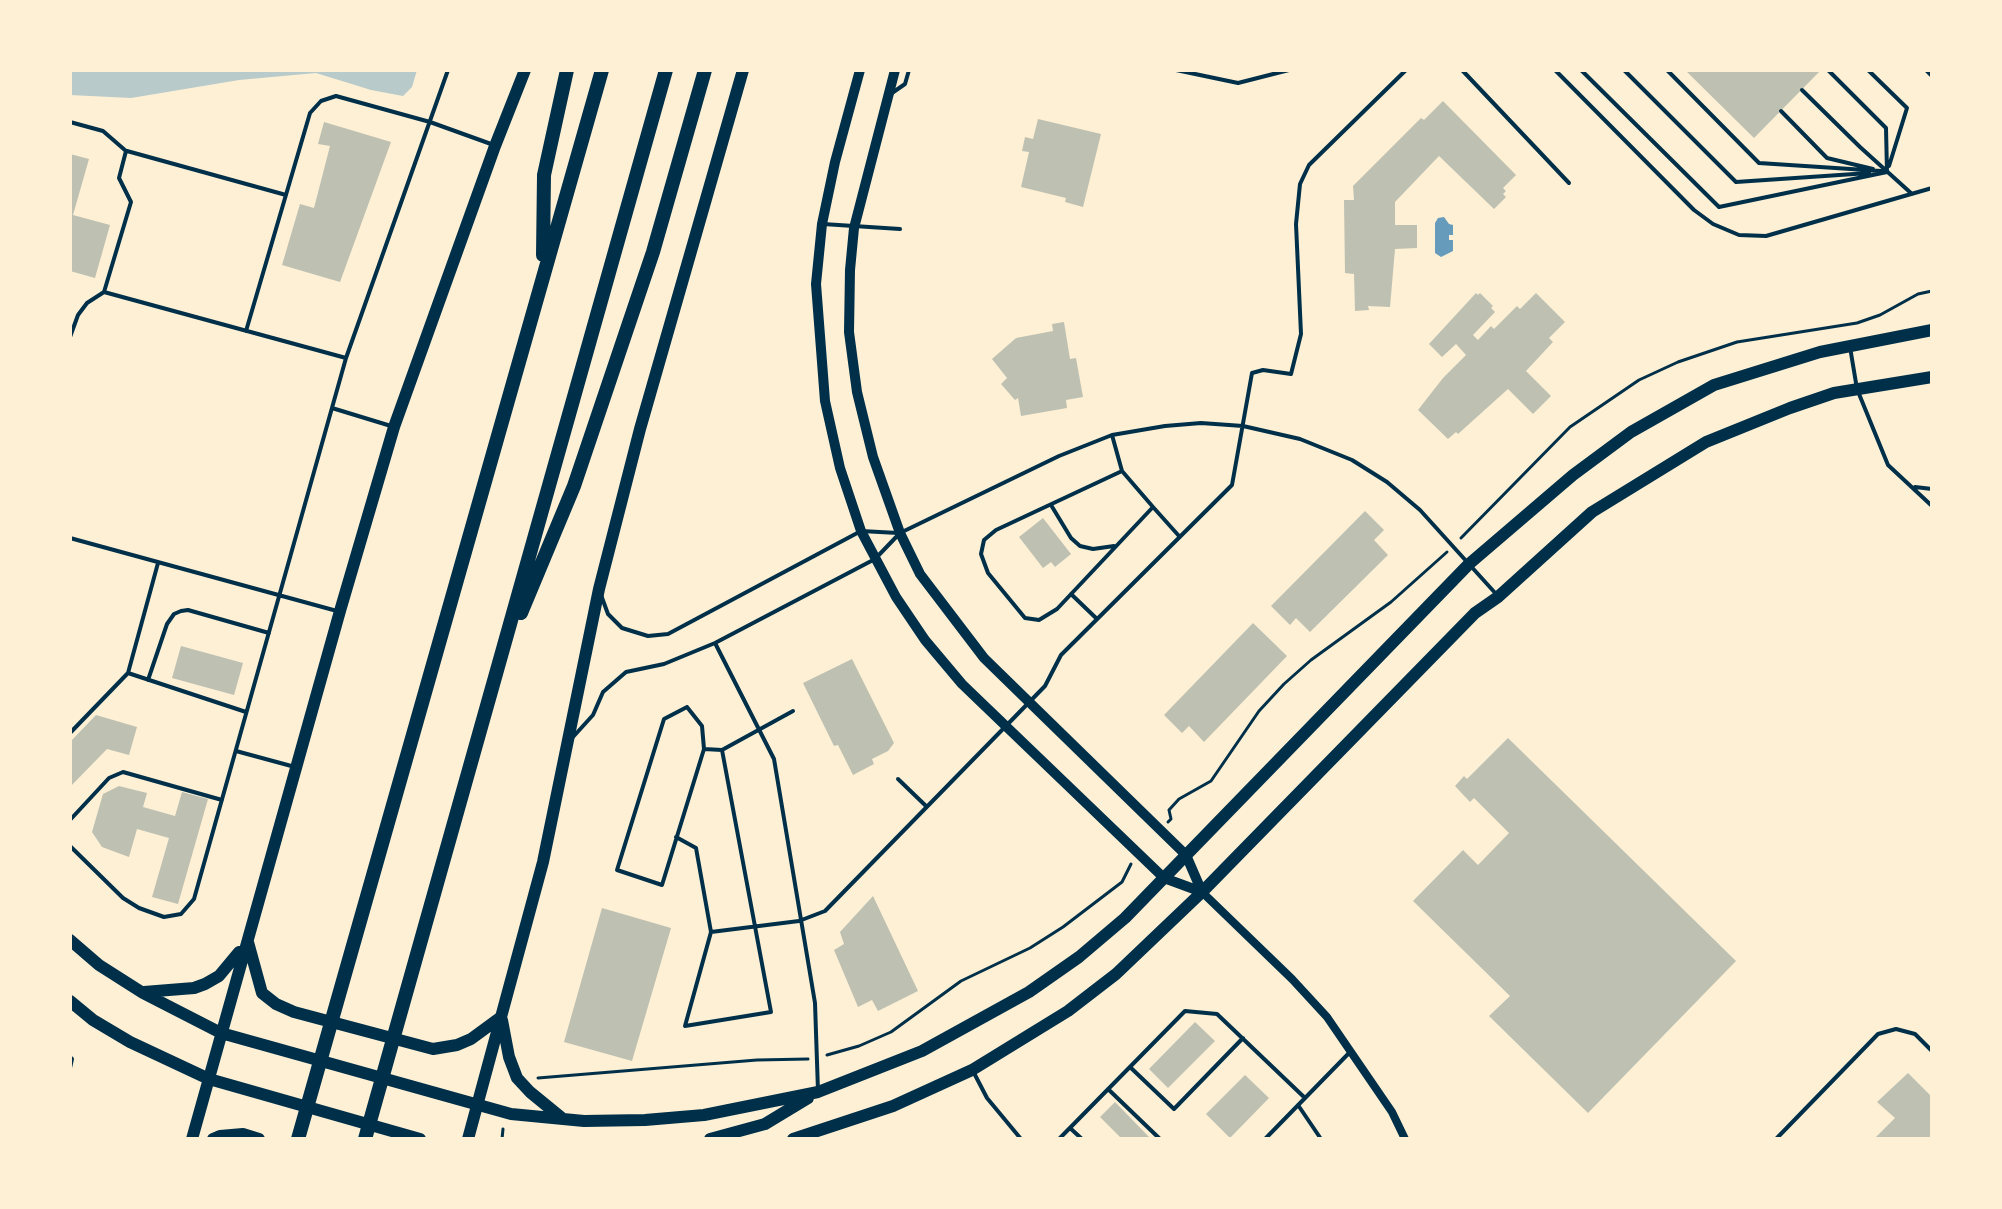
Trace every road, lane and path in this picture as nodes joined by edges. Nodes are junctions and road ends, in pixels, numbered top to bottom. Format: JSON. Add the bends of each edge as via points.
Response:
{"nodes":[{"id":1,"x":448,"y":70,"type":"edge"},
{"id":2,"x":525,"y":70,"type":"edge"},
{"id":3,"x":567,"y":70,"type":"edge"},
{"id":4,"x":602,"y":70,"type":"edge"},
{"id":5,"x":666,"y":70,"type":"edge"},
{"id":6,"x":705,"y":70,"type":"edge"},
{"id":7,"x":743,"y":70,"type":"edge"},
{"id":8,"x":860,"y":70,"type":"edge"},
{"id":9,"x":895,"y":70,"type":"edge"},
{"id":10,"x":909,"y":70,"type":"edge"},
{"id":11,"x":1176,"y":70,"type":"edge"},
{"id":12,"x":1289,"y":70,"type":"edge"},
{"id":13,"x":1406,"y":70,"type":"edge"},
{"id":14,"x":1462,"y":70,"type":"edge"},
{"id":15,"x":1555,"y":70,"type":"edge"},
{"id":16,"x":1581,"y":70,"type":"edge"},
{"id":17,"x":1624,"y":70,"type":"edge"},
{"id":18,"x":1667,"y":70,"type":"edge"},
{"id":19,"x":1828,"y":70,"type":"edge"},
{"id":20,"x":1868,"y":70,"type":"edge"},
{"id":21,"x":1926,"y":70,"type":"edge"},
{"id":22,"x":1932,"y":76,"type":"edge"},
{"id":23,"x":1802,"y":90,"type":"dead end"},
{"id":24,"x":887,"y":97,"type":"junction"},
{"id":25,"x":1781,"y":111,"type":"dead end"},
{"id":26,"x":70,"y":122,"type":"edge"},
{"id":27,"x":430,"y":122,"type":"junction"},
{"id":28,"x":495,"y":146,"type":"junction"},
{"id":29,"x":126,"y":151,"type":"junction"},
{"id":30,"x":1887,"y":172,"type":"junction"},
{"id":31,"x":1569,"y":183,"type":"dead end"},
{"id":32,"x":1932,"y":188,"type":"edge"},
{"id":33,"x":1912,"y":194,"type":"junction"},
{"id":34,"x":286,"y":195,"type":"junction"},
{"id":35,"x":822,"y":224,"type":"junction"},
{"id":36,"x":854,"y":228,"type":"junction"},
{"id":37,"x":900,"y":229,"type":"dead end"},
{"id":38,"x":542,"y":278,"type":"junction"},
{"id":39,"x":1932,"y":291,"type":"edge"},
{"id":40,"x":104,"y":292,"type":"junction"},
{"id":41,"x":1932,"y":330,"type":"edge"},
{"id":42,"x":246,"y":331,"type":"junction"},
{"id":43,"x":70,"y":337,"type":"edge"},
{"id":44,"x":1849,"y":345,"type":"junction"},
{"id":45,"x":346,"y":358,"type":"junction"},
{"id":46,"x":1932,"y":377,"type":"edge"},
{"id":47,"x":1857,"y":389,"type":"junction"},
{"id":48,"x":332,"y":408,"type":"junction"},
{"id":49,"x":1243,"y":426,"type":"junction"},
{"id":50,"x":394,"y":427,"type":"junction"},
{"id":51,"x":1112,"y":435,"type":"junction"},
{"id":52,"x":1122,"y":471,"type":"junction"},
{"id":53,"x":1912,"y":487,"type":"junction"},
{"id":54,"x":1932,"y":489,"type":"edge"},
{"id":55,"x":1051,"y":505,"type":"junction"},
{"id":56,"x":1932,"y":506,"type":"edge"},
{"id":57,"x":1153,"y":507,"type":"junction"},
{"id":58,"x":861,"y":531,"type":"junction"},
{"id":59,"x":900,"y":533,"type":"junction"},
{"id":60,"x":1179,"y":536,"type":"junction"},
{"id":61,"x":70,"y":538,"type":"edge"},
{"id":62,"x":1116,"y":546,"type":"junction"},
{"id":63,"x":1453,"y":546,"type":"junction"},
{"id":64,"x":875,"y":559,"type":"junction"},
{"id":65,"x":158,"y":563,"type":"junction"},
{"id":66,"x":1469,"y":564,"type":"junction"},
{"id":67,"x":599,"y":589,"type":"junction"},
{"id":68,"x":280,"y":594,"type":"junction"},
{"id":69,"x":1071,"y":594,"type":"junction"},
{"id":70,"x":1498,"y":597,"type":"junction"},
{"id":71,"x":340,"y":611,"type":"junction"},
{"id":72,"x":1097,"y":619,"type":"junction"},
{"id":73,"x":269,"y":633,"type":"junction"},
{"id":74,"x":715,"y":643,"type":"junction"},
{"id":75,"x":498,"y":668,"type":"junction"},
{"id":76,"x":128,"y":673,"type":"junction"},
{"id":77,"x":148,"y":680,"type":"junction"},
{"id":78,"x":1030,"y":701,"type":"junction"},
{"id":79,"x":793,"y":711,"type":"dead end"},
{"id":80,"x":246,"y":712,"type":"junction"},
{"id":81,"x":1005,"y":726,"type":"junction"},
{"id":82,"x":760,"y":730,"type":"junction"},
{"id":83,"x":70,"y":733,"type":"edge"},
{"id":84,"x":567,"y":743,"type":"junction"},
{"id":85,"x":704,"y":749,"type":"junction"},
{"id":86,"x":722,"y":750,"type":"junction"},
{"id":87,"x":236,"y":751,"type":"junction"},
{"id":88,"x":297,"y":768,"type":"junction"},
{"id":89,"x":898,"y":779,"type":"dead end"},
{"id":90,"x":222,"y":800,"type":"junction"},
{"id":91,"x":926,"y":806,"type":"junction"},
{"id":92,"x":70,"y":820,"type":"edge"},
{"id":93,"x":1162,"y":829,"type":"junction"},
{"id":94,"x":676,"y":837,"type":"junction"},
{"id":95,"x":70,"y":846,"type":"edge"},
{"id":96,"x":1140,"y":854,"type":"junction"},
{"id":97,"x":1186,"y":855,"type":"junction"},
{"id":98,"x":1164,"y":878,"type":"junction"},
{"id":99,"x":1202,"y":892,"type":"junction"},
{"id":100,"x":799,"y":921,"type":"junction"},
{"id":101,"x":755,"y":925,"type":"junction"},
{"id":102,"x":711,"y":932,"type":"junction"},
{"id":103,"x":247,"y":939,"type":"junction"},
{"id":104,"x":70,"y":940,"type":"edge"},
{"id":105,"x":143,"y":993,"type":"junction"},
{"id":106,"x":70,"y":1001,"type":"edge"},
{"id":107,"x":501,"y":1017,"type":"junction"},
{"id":108,"x":221,"y":1033,"type":"junction"},
{"id":109,"x":1243,"y":1038,"type":"junction"},
{"id":110,"x":1352,"y":1051,"type":"junction"},
{"id":111,"x":1932,"y":1051,"type":"edge"},
{"id":112,"x":70,"y":1057,"type":"edge"},
{"id":113,"x":817,"y":1058,"type":"junction"},
{"id":114,"x":1130,"y":1067,"type":"junction"},
{"id":115,"x":70,"y":1068,"type":"edge"},
{"id":116,"x":972,"y":1070,"type":"junction"},
{"id":117,"x":538,"y":1078,"type":"dead end"},
{"id":118,"x":209,"y":1079,"type":"junction"},
{"id":119,"x":1108,"y":1089,"type":"junction"},
{"id":120,"x":818,"y":1092,"type":"junction"},
{"id":121,"x":1305,"y":1098,"type":"junction"},
{"id":122,"x":1298,"y":1105,"type":"junction"},
{"id":123,"x":477,"y":1106,"type":"junction"},
{"id":124,"x":563,"y":1119,"type":"junction"},
{"id":125,"x":1070,"y":1128,"type":"junction"},
{"id":126,"x":503,"y":1129,"type":"dead end"},
{"id":127,"x":192,"y":1139,"type":"edge"},
{"id":128,"x":213,"y":1139,"type":"edge"},
{"id":129,"x":259,"y":1139,"type":"edge"},
{"id":130,"x":298,"y":1139,"type":"edge"},
{"id":131,"x":365,"y":1139,"type":"edge"},
{"id":132,"x":420,"y":1139,"type":"edge"},
{"id":133,"x":468,"y":1139,"type":"edge"},
{"id":134,"x":502,"y":1139,"type":"edge"},
{"id":135,"x":710,"y":1139,"type":"edge"},
{"id":136,"x":793,"y":1139,"type":"edge"},
{"id":137,"x":1021,"y":1139,"type":"edge"},
{"id":138,"x":1059,"y":1139,"type":"edge"},
{"id":139,"x":1082,"y":1139,"type":"edge"},
{"id":140,"x":1160,"y":1139,"type":"edge"},
{"id":141,"x":1265,"y":1139,"type":"edge"},
{"id":142,"x":1321,"y":1139,"type":"edge"},
{"id":143,"x":1405,"y":1139,"type":"edge"},
{"id":144,"x":1776,"y":1139,"type":"edge"}],
"edges":[{"from":1,"to":27,"type":"lane"},
{"from":2,"to":28,"type":"main road"},
{"from":3,"to":38,"type":"highway","via":[[544,175]]},
{"from":4,"to":38,"type":"highway"},
{"from":5,"to":75,"type":"highway"},
{"from":6,"to":75,"type":"highway","via":[[653,252],[574,486]]},
{"from":7,"to":67,"type":"main road"},
{"from":8,"to":35,"type":"street"},
{"from":9,"to":24,"type":"street"},
{"from":10,"to":24,"type":"lane","via":[[905,84]]},
{"from":11,"to":12,"type":"lane","via":[[1238,83]]},
{"from":13,"to":49,"type":"lane","via":[[1309,165],[1300,184],[1296,224],[1301,334],[1291,374],[1252,373]]},
{"from":14,"to":31,"type":"lane"},
{"from":15,"to":33,"type":"lane","via":[[1694,210],[1739,235],[1766,236]]},
{"from":16,"to":30,"type":"lane","via":[[1719,207]]},
{"from":17,"to":30,"type":"lane","via":[[1736,182]]},
{"from":18,"to":30,"type":"lane","via":[[1759,163]]},
{"from":19,"to":30,"type":"lane","via":[[1886,128]]},
{"from":20,"to":30,"type":"lane","via":[[1907,108]]},
{"from":21,"to":22,"type":"lane"},
{"from":23,"to":30,"type":"lane"},
{"from":24,"to":36,"type":"street"},
{"from":25,"to":30,"type":"lane","via":[[1827,158]]},
{"from":26,"to":29,"type":"lane","via":[[103,131]]},
{"from":27,"to":28,"type":"lane"},
{"from":27,"to":34,"type":"lane","via":[[336,96],[321,101],[310,113]]},
{"from":27,"to":45,"type":"lane"},
{"from":28,"to":50,"type":"main road"},
{"from":29,"to":34,"type":"lane"},
{"from":29,"to":40,"type":"lane","via":[[119,178],[131,202]]},
{"from":30,"to":33,"type":"lane"},
{"from":32,"to":33,"type":"lane"},
{"from":34,"to":42,"type":"lane"},
{"from":35,"to":36,"type":"lane"},
{"from":35,"to":58,"type":"street","via":[[816,284],[825,401]]},
{"from":36,"to":37,"type":"lane"},
{"from":36,"to":59,"type":"street","via":[[849,332],[857,392]]},
{"from":38,"to":130,"type":"highway"},
{"from":39,"to":63,"type":"path","via":[[1857,323],[1737,342],[1639,380],[1570,427]]},
{"from":40,"to":42,"type":"lane"},
{"from":40,"to":43,"type":"lane","via":[[87,303]]},
{"from":41,"to":44,"type":"main road"},
{"from":42,"to":45,"type":"lane"},
{"from":44,"to":47,"type":"lane"},
{"from":44,"to":66,"type":"main road","via":[[1690,397],[1582,467]]},
{"from":45,"to":48,"type":"lane"},
{"from":46,"to":47,"type":"main road"},
{"from":47,"to":53,"type":"lane","via":[[1888,465]]},
{"from":47,"to":70,"type":"main road","via":[[1790,408],[1706,442],[1646,476],[1592,512]]},
{"from":48,"to":50,"type":"lane"},
{"from":48,"to":68,"type":"lane"},
{"from":49,"to":51,"type":"lane","via":[[1189,424]]},
{"from":49,"to":60,"type":"lane","via":[[1232,485]]},
{"from":49,"to":63,"type":"lane","via":[[1300,439],[1352,460],[1398,491]]},
{"from":50,"to":71,"type":"main road"},
{"from":51,"to":52,"type":"lane"},
{"from":51,"to":59,"type":"lane"},
{"from":52,"to":55,"type":"lane"},
{"from":52,"to":57,"type":"lane"},
{"from":53,"to":54,"type":"lane"},
{"from":53,"to":56,"type":"lane"},
{"from":55,"to":62,"type":"lane","via":[[1080,546]]},
{"from":55,"to":69,"type":"lane","via":[[996,530],[984,540],[981,554],[988,573],[1025,618],[1039,620]]},
{"from":57,"to":60,"type":"lane"},
{"from":57,"to":62,"type":"lane"},
{"from":58,"to":59,"type":"lane"},
{"from":58,"to":64,"type":"street"},
{"from":58,"to":67,"type":"lane","via":[[668,634],[648,636],[622,628],[608,614]]},
{"from":59,"to":64,"type":"lane"},
{"from":59,"to":78,"type":"street","via":[[949,615],[984,658]]},
{"from":60,"to":72,"type":"lane"},
{"from":61,"to":65,"type":"lane"},
{"from":62,"to":69,"type":"lane"},
{"from":63,"to":66,"type":"lane"},
{"from":63,"to":93,"type":"path","via":[[1391,602],[1284,684],[1211,781],[1169,810],[1171,819]]},
{"from":64,"to":74,"type":"lane"},
{"from":64,"to":81,"type":"street","via":[[925,640]]},
{"from":65,"to":68,"type":"lane"},
{"from":65,"to":76,"type":"lane"},
{"from":66,"to":70,"type":"lane"},
{"from":66,"to":97,"type":"main road"},
{"from":67,"to":84,"type":"main road"},
{"from":68,"to":71,"type":"lane"},
{"from":68,"to":73,"type":"lane"},
{"from":69,"to":72,"type":"lane"},
{"from":70,"to":99,"type":"main road","via":[[1475,613]]},
{"from":71,"to":88,"type":"main road"},
{"from":72,"to":78,"type":"lane","via":[[1061,655],[1045,686]]},
{"from":73,"to":77,"type":"lane","via":[[181,611],[167,624]]},
{"from":73,"to":80,"type":"lane"},
{"from":74,"to":82,"type":"lane"},
{"from":74,"to":84,"type":"lane","via":[[664,664],[626,672],[603,692],[593,715]]},
{"from":75,"to":131,"type":"highway"},
{"from":76,"to":77,"type":"lane"},
{"from":76,"to":83,"type":"lane"},
{"from":77,"to":80,"type":"lane"},
{"from":78,"to":81,"type":"lane"},
{"from":78,"to":93,"type":"street"},
{"from":79,"to":82,"type":"lane"},
{"from":80,"to":87,"type":"lane"},
{"from":81,"to":91,"type":"lane"},
{"from":81,"to":96,"type":"street"},
{"from":82,"to":86,"type":"lane"},
{"from":82,"to":100,"type":"lane","via":[[774,759]]},
{"from":84,"to":107,"type":"main road","via":[[543,862]]},
{"from":85,"to":86,"type":"lane"},
{"from":85,"to":94,"type":"lane"},
{"from":85,"to":94,"type":"lane","via":[[702,726],[687,707],[664,719],[617,870],[662,885]]},
{"from":86,"to":101,"type":"lane"},
{"from":87,"to":88,"type":"lane"},
{"from":87,"to":90,"type":"lane"},
{"from":88,"to":103,"type":"main road"},
{"from":89,"to":91,"type":"lane"},
{"from":90,"to":92,"type":"lane","via":[[123,772],[109,778]]},
{"from":90,"to":95,"type":"lane","via":[[194,899],[181,914],[164,917],[139,908]]},
{"from":91,"to":100,"type":"lane","via":[[825,911]]},
{"from":93,"to":97,"type":"street"},
{"from":94,"to":102,"type":"lane","via":[[696,848]]},
{"from":96,"to":98,"type":"street"},
{"from":96,"to":113,"type":"path","via":[[1122,882],[1030,948],[961,981],[891,1032]]},
{"from":97,"to":98,"type":"main road"},
{"from":97,"to":99,"type":"street"},
{"from":98,"to":99,"type":"street"},
{"from":98,"to":120,"type":"main road","via":[[1079,957],[1029,992],[922,1051]]},
{"from":99,"to":110,"type":"street","via":[[1292,979]]},
{"from":99,"to":116,"type":"main road","via":[[1116,974],[1068,1011]]},
{"from":100,"to":101,"type":"lane"},
{"from":100,"to":113,"type":"lane","via":[[815,1003]]},
{"from":101,"to":102,"type":"lane"},
{"from":101,"to":102,"type":"lane","via":[[771,1012],[685,1026]]},
{"from":103,"to":105,"type":"main road","via":[[231,965],[205,984]]},
{"from":103,"to":107,"type":"main road","via":[[262,993],[294,1012],[433,1049],[471,1039]]},
{"from":103,"to":108,"type":"main road"},
{"from":104,"to":105,"type":"main road"},
{"from":105,"to":108,"type":"main road"},
{"from":106,"to":118,"type":"main road","via":[[130,1042]]},
{"from":107,"to":123,"type":"main road"},
{"from":107,"to":124,"type":"main road","via":[[517,1078]]},
{"from":108,"to":118,"type":"main road"},
{"from":108,"to":123,"type":"main road"},
{"from":109,"to":114,"type":"lane","via":[[1217,1014],[1185,1011]]},
{"from":109,"to":114,"type":"lane","via":[[1174,1109]]},
{"from":109,"to":121,"type":"lane"},
{"from":110,"to":121,"type":"lane"},
{"from":110,"to":143,"type":"street"},
{"from":111,"to":144,"type":"lane","via":[[1915,1034],[1896,1029],[1878,1034]]},
{"from":112,"to":115,"type":"lane"},
{"from":113,"to":117,"type":"path"},
{"from":113,"to":120,"type":"lane"},
{"from":114,"to":119,"type":"lane"},
{"from":116,"to":136,"type":"main road","via":[[893,1106]]},
{"from":116,"to":137,"type":"lane"},
{"from":118,"to":127,"type":"main road"},
{"from":118,"to":132,"type":"main road"},
{"from":119,"to":125,"type":"lane"},
{"from":119,"to":140,"type":"lane"},
{"from":120,"to":124,"type":"main road","via":[[704,1115]]},
{"from":120,"to":135,"type":"main road","via":[[765,1124]]},
{"from":121,"to":122,"type":"lane"},
{"from":122,"to":141,"type":"lane"},
{"from":122,"to":142,"type":"lane"},
{"from":123,"to":124,"type":"main road"},
{"from":123,"to":133,"type":"main road"},
{"from":125,"to":138,"type":"lane"},
{"from":125,"to":139,"type":"lane"},
{"from":126,"to":134,"type":"path"},
{"from":128,"to":129,"type":"main road","via":[[243,1134]]}]}
